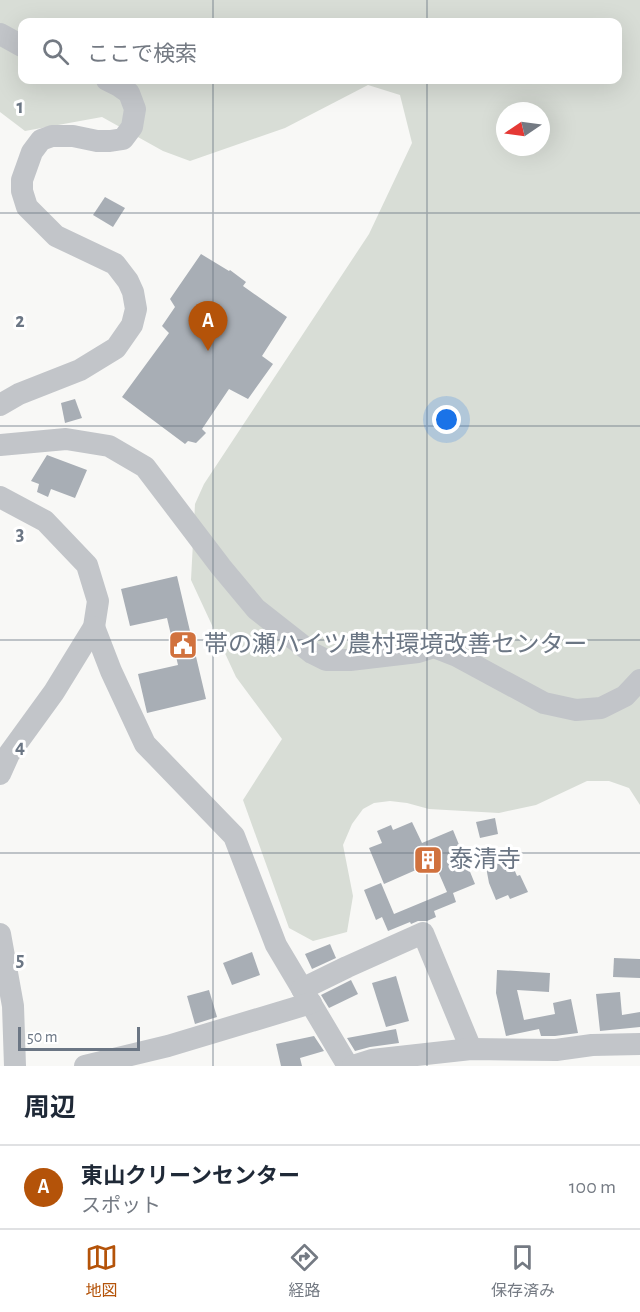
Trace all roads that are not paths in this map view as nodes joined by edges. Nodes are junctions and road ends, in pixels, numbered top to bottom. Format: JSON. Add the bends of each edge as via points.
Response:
{"nodes":[{"id":1,"x":0,"y":34,"type":"edge"},
{"id":2,"x":18,"y":44,"type":"edge"},
{"id":3,"x":115,"y":84,"type":"edge"},
{"id":4,"x":0,"y":405,"type":"edge"},
{"id":5,"x":0,"y":445,"type":"edge"},
{"id":6,"x":0,"y":497,"type":"edge"},
{"id":7,"x":94,"y":627,"type":"junction"},
{"id":8,"x":640,"y":680,"type":"edge"},
{"id":9,"x":0,"y":774,"type":"edge"},
{"id":10,"x":0,"y":934,"type":"edge"},
{"id":11,"x":307,"y":996,"type":"junction"},
{"id":12,"x":640,"y":1044,"type":"edge"},
{"id":13,"x":471,"y":1049,"type":"junction"},
{"id":14,"x":15,"y":1066,"type":"edge"},
{"id":15,"x":85,"y":1066,"type":"edge"},
{"id":16,"x":348,"y":1066,"type":"edge"},
{"id":17,"x":353,"y":1066,"type":"edge"}],
"edges":[{"from":1,"to":2,"type":"street"},
{"from":3,"to":4,"type":"street","via":[[129,93],[135,109],[132,127],[123,139],[97,141],[52,136],[41,140],[32,152],[22,191],[27,207],[56,236],[115,264],[133,292],[136,309],[132,325],[116,348],[80,370]]},
{"from":5,"to":8,"type":"street","via":[[66,439],[109,446],[145,467],[256,609],[326,660],[418,652],[434,647],[544,703],[576,710],[601,708],[625,696]]},
{"from":6,"to":7,"type":"street","via":[[45,521],[87,564],[98,601]]},
{"from":7,"to":9,"type":"street","via":[[9,754]]},
{"from":7,"to":11,"type":"street","via":[[145,744],[234,836],[276,945]]},
{"from":10,"to":14,"type":"street","via":[[13,1006]]},
{"from":11,"to":13,"type":"street","via":[[347,967],[423,933]]},
{"from":11,"to":15,"type":"street","via":[[168,1046]]},
{"from":11,"to":16,"type":"street"},
{"from":12,"to":13,"type":"street","via":[[556,1050]]},
{"from":13,"to":17,"type":"street","via":[[372,1060]]}]}
